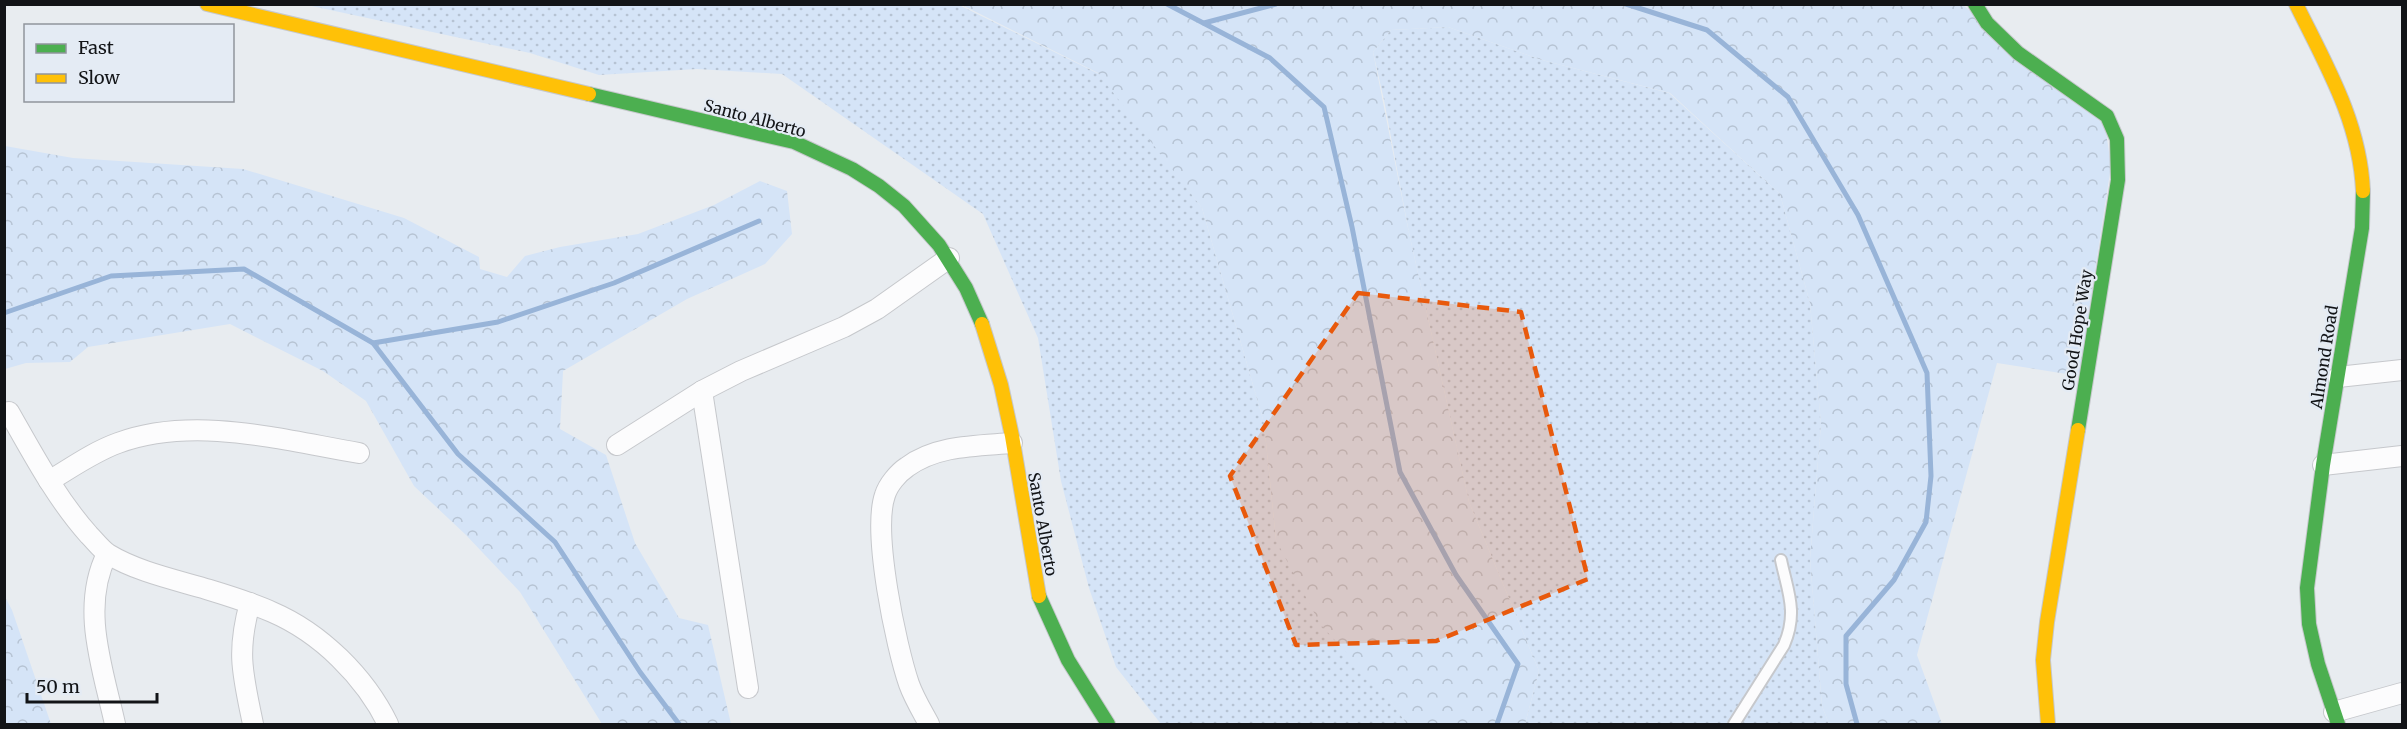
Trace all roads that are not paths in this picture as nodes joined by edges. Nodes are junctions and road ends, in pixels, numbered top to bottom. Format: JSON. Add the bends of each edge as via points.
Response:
{"nodes":[{"id":1,"x":207,"y":4,"type":"edge"},
{"id":2,"x":1975,"y":4,"type":"edge"},
{"id":3,"x":2296,"y":4,"type":"edge"},
{"id":4,"x":949,"y":258,"type":"junction"},
{"id":5,"x":2403,"y":370,"type":"edge"},
{"id":6,"x":2337,"y":377,"type":"junction"},
{"id":7,"x":702,"y":391,"type":"junction"},
{"id":8,"x":9,"y":412,"type":"dead end"},
{"id":9,"x":1012,"y":443,"type":"junction"},
{"id":10,"x":617,"y":445,"type":"dead end"},
{"id":11,"x":359,"y":453,"type":"dead end"},
{"id":12,"x":2403,"y":456,"type":"edge"},
{"id":13,"x":2323,"y":465,"type":"junction"},
{"id":14,"x":49,"y":481,"type":"junction"},
{"id":15,"x":107,"y":554,"type":"junction"},
{"id":16,"x":1781,"y":560,"type":"dead end"},
{"id":17,"x":250,"y":603,"type":"junction"},
{"id":18,"x":748,"y":688,"type":"dead end"},
{"id":19,"x":2403,"y":693,"type":"edge"},
{"id":20,"x":2336,"y":718,"type":"edge"},
{"id":21,"x":115,"y":724,"type":"edge"},
{"id":22,"x":253,"y":724,"type":"edge"},
{"id":23,"x":388,"y":724,"type":"edge"},
{"id":24,"x":929,"y":724,"type":"edge"},
{"id":25,"x":1108,"y":724,"type":"edge"},
{"id":26,"x":1734,"y":724,"type":"edge"},
{"id":27,"x":2048,"y":724,"type":"edge"}],
"edges":[{"from":1,"to":4,"type":"street","name":"Santo Alberto","via":[[794,142],[877,185],[904,207]]},
{"from":2,"to":27,"type":"street","name":"Good Hope Way","via":[[1993,31],[2107,116],[2120,149],[2047,622],[2043,660]]},
{"from":3,"to":6,"type":"street","name":"Almond Road","via":[[2343,101],[2360,157],[2364,190],[2362,228]]},
{"from":4,"to":7,"type":"street","via":[[877,309],[844,327]]},
{"from":4,"to":9,"type":"street","name":"Santo Alberto","via":[[983,322],[994,353]]},
{"from":5,"to":6,"type":"street"},
{"from":6,"to":13,"type":"street","name":"Almond Road"},
{"from":7,"to":10,"type":"street"},
{"from":7,"to":18,"type":"street"},
{"from":8,"to":14,"type":"street"},
{"from":9,"to":24,"type":"street","via":[[953,448],[924,456],[905,468],[885,496],[881,525],[884,567],[901,658],[909,685]]},
{"from":9,"to":25,"type":"street","name":"Santo Alberto","via":[[1037,590],[1074,674]]},
{"from":11,"to":14,"type":"street","via":[[235,433],[151,434],[95,453]]},
{"from":12,"to":13,"type":"street"},
{"from":13,"to":20,"type":"street","name":"Almond Road","via":[[2307,588],[2311,634]]},
{"from":14,"to":15,"type":"street"},
{"from":15,"to":17,"type":"street"},
{"from":15,"to":21,"type":"street","via":[[94,594],[95,627]]},
{"from":16,"to":26,"type":"lane","via":[[1791,610],[1789,633]]},
{"from":17,"to":22,"type":"street","via":[[241,645]]},
{"from":17,"to":23,"type":"street","via":[[274,613],[329,650],[356,675]]},
{"from":19,"to":20,"type":"street"}]}
